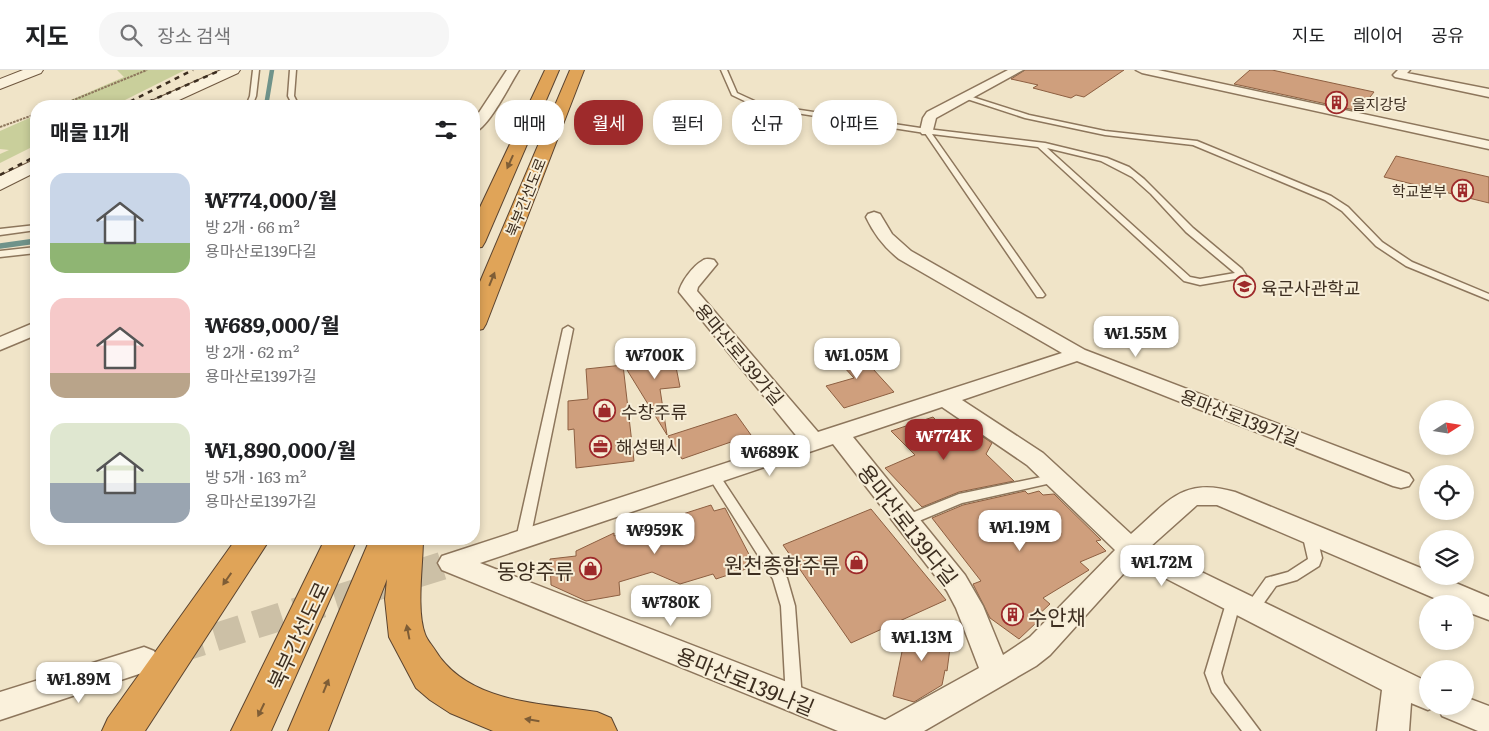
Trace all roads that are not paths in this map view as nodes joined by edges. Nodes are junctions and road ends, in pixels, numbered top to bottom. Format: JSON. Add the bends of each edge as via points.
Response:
{"nodes":[{"id":1,"x":22,"y":70,"type":"edge"},
{"id":2,"x":36,"y":70,"type":"edge"},
{"id":3,"x":233,"y":70,"type":"edge"},
{"id":4,"x":256,"y":70,"type":"edge"},
{"id":5,"x":293,"y":70,"type":"edge"},
{"id":6,"x":513,"y":70,"type":"edge"},
{"id":7,"x":552,"y":70,"type":"edge"},
{"id":8,"x":577,"y":70,"type":"edge"},
{"id":9,"x":724,"y":70,"type":"edge"},
{"id":10,"x":1017,"y":70,"type":"edge"},
{"id":11,"x":1142,"y":70,"type":"edge"},
{"id":12,"x":1166,"y":70,"type":"edge"},
{"id":13,"x":1404,"y":70,"type":"edge"},
{"id":14,"x":1191,"y":81,"type":"junction"},
{"id":15,"x":0,"y":83,"type":"edge"},
{"id":16,"x":1489,"y":93,"type":"edge"},
{"id":17,"x":966,"y":96,"type":"junction"},
{"id":18,"x":166,"y":100,"type":"edge"},
{"id":19,"x":251,"y":100,"type":"edge"},
{"id":20,"x":293,"y":100,"type":"edge"},
{"id":21,"x":480,"y":121,"type":"edge"},
{"id":22,"x":927,"y":131,"type":"junction"},
{"id":23,"x":1040,"y":145,"type":"junction"},
{"id":24,"x":1489,"y":145,"type":"edge"},
{"id":25,"x":30,"y":168,"type":"edge"},
{"id":26,"x":0,"y":184,"type":"edge"},
{"id":27,"x":493,"y":198,"type":"junction"},
{"id":28,"x":480,"y":216,"type":"edge"},
{"id":29,"x":874,"y":216,"type":"dead end"},
{"id":30,"x":480,"y":228,"type":"edge"},
{"id":31,"x":30,"y":229,"type":"edge"},
{"id":32,"x":0,"y":232,"type":"edge"},
{"id":33,"x":30,"y":251,"type":"edge"},
{"id":34,"x":0,"y":254,"type":"edge"},
{"id":35,"x":708,"y":264,"type":"dead end"},
{"id":36,"x":1040,"y":295,"type":"dead end"},
{"id":37,"x":1489,"y":297,"type":"edge"},
{"id":38,"x":480,"y":309,"type":"edge"},
{"id":39,"x":568,"y":329,"type":"dead end"},
{"id":40,"x":30,"y":331,"type":"edge"},
{"id":41,"x":0,"y":344,"type":"edge"},
{"id":42,"x":1078,"y":354,"type":"junction"},
{"id":43,"x":945,"y":399,"type":"junction"},
{"id":44,"x":826,"y":438,"type":"junction"},
{"id":45,"x":714,"y":476,"type":"junction"},
{"id":46,"x":1056,"y":478,"type":"junction"},
{"id":47,"x":1401,"y":480,"type":"dead end"},
{"id":48,"x":907,"y":521,"type":"junction"},
{"id":49,"x":1310,"y":533,"type":"junction"},
{"id":50,"x":523,"y":539,"type":"junction"},
{"id":51,"x":250,"y":545,"type":"edge"},
{"id":52,"x":338,"y":545,"type":"edge"},
{"id":53,"x":384,"y":545,"type":"edge"},
{"id":54,"x":407,"y":545,"type":"edge"},
{"id":55,"x":1131,"y":549,"type":"junction"},
{"id":56,"x":1243,"y":605,"type":"junction"},
{"id":57,"x":1489,"y":610,"type":"edge"},
{"id":58,"x":144,"y":660,"type":"dead end"},
{"id":59,"x":996,"y":674,"type":"junction"},
{"id":60,"x":1398,"y":683,"type":"junction"},
{"id":61,"x":1419,"y":692,"type":"edge"},
{"id":62,"x":794,"y":699,"type":"junction"},
{"id":63,"x":0,"y":706,"type":"edge"},
{"id":64,"x":1474,"y":715,"type":"edge"},
{"id":65,"x":1489,"y":721,"type":"edge"},
{"id":66,"x":122,"y":731,"type":"edge"},
{"id":67,"x":251,"y":731,"type":"edge"},
{"id":68,"x":308,"y":731,"type":"edge"},
{"id":69,"x":597,"y":731,"type":"edge"},
{"id":70,"x":875,"y":731,"type":"edge"},
{"id":71,"x":895,"y":731,"type":"edge"},
{"id":72,"x":1252,"y":731,"type":"edge"},
{"id":73,"x":1393,"y":731,"type":"edge"}],
"edges":[{"from":1,"to":15,"type":"street"},
{"from":2,"to":15,"type":"street"},
{"from":3,"to":18,"type":"street"},
{"from":4,"to":19,"type":"lane"},
{"from":5,"to":20,"type":"lane"},
{"from":6,"to":21,"type":"street"},
{"from":7,"to":27,"type":"highway","name":"북부간선도로","one_way":true},
{"from":38,"to":8,"type":"highway","name":"북부간선도로","one_way":true},
{"from":9,"to":22,"type":"lane","via":[[734,94],[759,106]]},
{"from":10,"to":17,"type":"street"},
{"from":11,"to":14,"type":"street"},
{"from":12,"to":14,"type":"street"},
{"from":13,"to":16,"type":"street","via":[[1399,75]]},
{"from":14,"to":24,"type":"street"},
{"from":17,"to":22,"type":"street","via":[[931,114]]},
{"from":17,"to":37,"type":"lane","via":[[1027,117],[1105,133],[1194,143],[1328,198],[1345,209],[1378,244],[1409,264]]},
{"from":22,"to":23,"type":"lane"},
{"from":22,"to":36,"type":"lane"},
{"from":23,"to":23,"type":"lane","via":[[1081,153],[1135,174],[1193,234],[1241,275],[1200,282],[1188,279]]},
{"from":25,"to":26,"type":"street"},
{"from":27,"to":28,"type":"highway"},
{"from":27,"to":30,"type":"highway","name":"북부간선도로"},
{"from":29,"to":42,"type":"street","name":"용마산로139가길","via":[[881,232],[905,255]]},
{"from":31,"to":32,"type":"lane"},
{"from":33,"to":34,"type":"lane"},
{"from":35,"to":44,"type":"street","name":"용마산로139가길","via":[[689,286],[688,292]]},
{"from":39,"to":50,"type":"lane"},
{"from":40,"to":41,"type":"street"},
{"from":42,"to":43,"type":"street"},
{"from":42,"to":47,"type":"street","name":"용마산로139가길"},
{"from":43,"to":44,"type":"street"},
{"from":43,"to":46,"type":"street","via":[[1021,448]]},
{"from":44,"to":45,"type":"street"},
{"from":44,"to":48,"type":"street","name":"용마산로139다길"},
{"from":45,"to":50,"type":"street"},
{"from":45,"to":62,"type":"lane","via":[[780,578],[788,606]]},
{"from":46,"to":48,"type":"lane","via":[[959,499]]},
{"from":46,"to":55,"type":"street"},
{"from":48,"to":59,"type":"street","name":"용마산로139다길","via":[[963,593]]},
{"from":49,"to":55,"type":"street","via":[[1226,498],[1202,495],[1189,498]]},
{"from":49,"to":56,"type":"lane","via":[[1314,562],[1292,576],[1270,582]]},
{"from":49,"to":57,"type":"street"},
{"from":50,"to":62,"type":"street","name":"용마산로139나길","via":[[450,563]]},
{"from":51,"to":66,"type":"highway","one_way":true},
{"from":52,"to":67,"type":"highway","name":"북부간선도로","one_way":true},
{"from":68,"to":53,"type":"highway","one_way":true},
{"from":69,"to":54,"type":"highway","one_way":true,"via":[[499,714],[464,700],[430,676],[407,638],[403,599]]},
{"from":55,"to":56,"type":"street"},
{"from":55,"to":59,"type":"street","via":[[1040,646]]},
{"from":56,"to":60,"type":"street"},
{"from":56,"to":72,"type":"lane","via":[[1213,673],[1218,687]]},
{"from":58,"to":63,"type":"street"},
{"from":59,"to":71,"type":"street"},
{"from":60,"to":61,"type":"street"},
{"from":60,"to":73,"type":"street"},
{"from":62,"to":70,"type":"street","name":"용마산로139나길"},
{"from":64,"to":65,"type":"street"}]}
